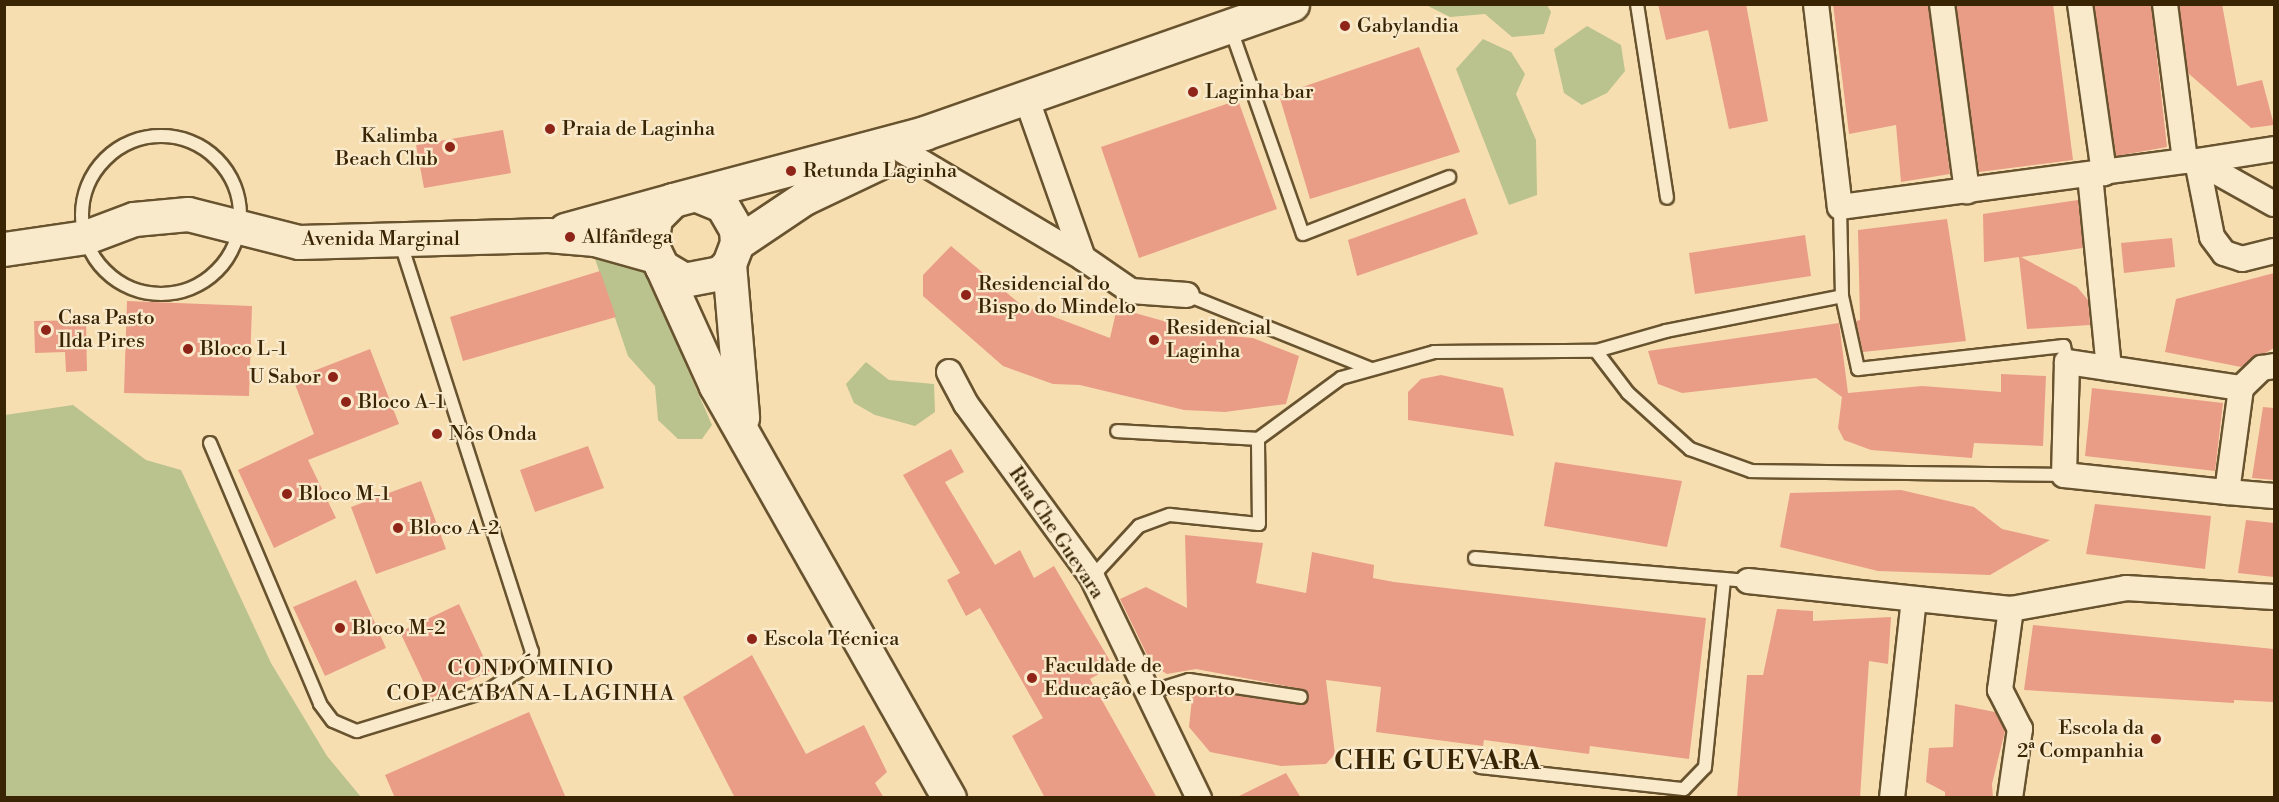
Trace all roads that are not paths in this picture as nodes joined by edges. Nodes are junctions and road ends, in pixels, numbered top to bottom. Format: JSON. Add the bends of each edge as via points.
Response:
{"nodes":[{"id":1,"x":1292,"y":4,"type":"edge"},
{"id":2,"x":1637,"y":4,"type":"edge"},
{"id":3,"x":1816,"y":4,"type":"edge"},
{"id":4,"x":1942,"y":4,"type":"edge"},
{"id":5,"x":2080,"y":4,"type":"edge"},
{"id":6,"x":2165,"y":4,"type":"edge"},
{"id":7,"x":1230,"y":27,"type":"junction"},
{"id":8,"x":1027,"y":100,"type":"junction"},
{"id":9,"x":913,"y":142,"type":"junction"},
{"id":10,"x":2274,"y":149,"type":"edge"},
{"id":11,"x":2191,"y":161,"type":"junction"},
{"id":12,"x":2097,"y":174,"type":"junction"},
{"id":13,"x":1449,"y":177,"type":"dead end"},
{"id":14,"x":1967,"y":191,"type":"junction"},
{"id":15,"x":685,"y":197,"type":"junction"},
{"id":16,"x":1667,"y":198,"type":"dead end"},
{"id":17,"x":2274,"y":204,"type":"edge"},
{"id":18,"x":1840,"y":207,"type":"junction"},
{"id":19,"x":239,"y":225,"type":"junction"},
{"id":20,"x":548,"y":235,"type":"junction"},
{"id":21,"x":86,"y":237,"type":"junction"},
{"id":22,"x":401,"y":243,"type":"junction"},
{"id":23,"x":4,"y":249,"type":"edge"},
{"id":24,"x":2274,"y":251,"type":"edge"},
{"id":25,"x":733,"y":254,"type":"junction"},
{"id":26,"x":1083,"y":258,"type":"junction"},
{"id":27,"x":658,"y":262,"type":"junction"},
{"id":28,"x":1187,"y":295,"type":"joint"},
{"id":29,"x":1842,"y":296,"type":"junction"},
{"id":30,"x":1596,"y":351,"type":"junction"},
{"id":31,"x":2067,"y":362,"type":"junction"},
{"id":32,"x":2274,"y":366,"type":"edge"},
{"id":33,"x":2109,"y":368,"type":"junction"},
{"id":34,"x":1371,"y":369,"type":"junction"},
{"id":35,"x":949,"y":372,"type":"dead end"},
{"id":36,"x":2241,"y":388,"type":"junction"},
{"id":37,"x":744,"y":428,"type":"junction"},
{"id":38,"x":1117,"y":431,"type":"dead end"},
{"id":39,"x":1258,"y":439,"type":"junction"},
{"id":40,"x":210,"y":442,"type":"dead end"},
{"id":41,"x":2064,"y":475,"type":"junction"},
{"id":42,"x":2227,"y":492,"type":"junction"},
{"id":43,"x":2274,"y":496,"type":"edge"},
{"id":44,"x":1475,"y":558,"type":"dead end"},
{"id":45,"x":1092,"y":577,"type":"junction"},
{"id":46,"x":1724,"y":579,"type":"junction"},
{"id":47,"x":1748,"y":581,"type":"joint"},
{"id":48,"x":2274,"y":597,"type":"edge"},
{"id":49,"x":1914,"y":600,"type":"junction"},
{"id":50,"x":2011,"y":609,"type":"junction"},
{"id":51,"x":1147,"y":693,"type":"junction"},
{"id":52,"x":1301,"y":697,"type":"dead end"},
{"id":53,"x":1480,"y":767,"type":"dead end"},
{"id":54,"x":949,"y":798,"type":"edge"},
{"id":55,"x":1199,"y":798,"type":"edge"},
{"id":56,"x":1892,"y":798,"type":"edge"},
{"id":57,"x":2010,"y":798,"type":"edge"}],
"edges":[{"from":1,"to":7,"type":"street"},
{"from":2,"to":16,"type":"lane"},
{"from":3,"to":18,"type":"street"},
{"from":4,"to":14,"type":"street"},
{"from":5,"to":12,"type":"street"},
{"from":6,"to":11,"type":"street"},
{"from":7,"to":8,"type":"street"},
{"from":7,"to":13,"type":"lane","via":[[1304,234]]},
{"from":8,"to":9,"type":"street"},
{"from":8,"to":26,"type":"street"},
{"from":9,"to":15,"type":"street","name":"Avenida Marginal"},
{"from":9,"to":25,"type":"street","via":[[804,198]]},
{"from":9,"to":26,"type":"street"},
{"from":10,"to":11,"type":"street"},
{"from":11,"to":12,"type":"street"},
{"from":11,"to":17,"type":"street"},
{"from":11,"to":24,"type":"street","via":[[2212,237],[2224,253],[2242,259]]},
{"from":12,"to":14,"type":"street"},
{"from":12,"to":33,"type":"street"},
{"from":14,"to":18,"type":"street"},
{"from":15,"to":20,"type":"street","name":"Avenida Marginal"},
{"from":15,"to":25,"type":"street","via":[[722,205],[736,230]]},
{"from":15,"to":27,"type":"street","via":[[655,218],[651,237]]},
{"from":18,"to":29,"type":"lane"},
{"from":19,"to":21,"type":"street","name":"Avenida Marginal","via":[[188,214],[134,219]]},
{"from":19,"to":21,"type":"lane","via":[[227,262],[206,282],[179,294],[149,294],[122,284],[99,264]]},
{"from":19,"to":21,"type":"lane","via":[[237,189],[209,151],[184,139],[157,136],[130,142],[106,158],[93,174],[85,195]]},
{"from":19,"to":22,"type":"street","name":"Avenida Marginal","via":[[299,242]]},
{"from":20,"to":22,"type":"street","name":"Avenida Marginal"},
{"from":20,"to":27,"type":"street","name":"Avenida Marginal","via":[[595,239]]},
{"from":21,"to":23,"type":"street","name":"Avenida Marginal"},
{"from":22,"to":40,"type":"lane","via":[[532,652],[528,665],[487,691],[357,731],[333,721],[320,704]]},
{"from":25,"to":27,"type":"street","via":[[709,279],[696,281],[684,280]]},
{"from":25,"to":37,"type":"street","via":[[736,382]]},
{"from":26,"to":28,"type":"street","via":[[1131,291]]},
{"from":27,"to":37,"type":"street","via":[[716,386]]},
{"from":28,"to":34,"type":"lane"},
{"from":29,"to":30,"type":"lane","via":[[1666,331]]},
{"from":29,"to":31,"type":"lane","via":[[1858,369],[2064,346]]},
{"from":30,"to":34,"type":"lane","via":[[1434,352]]},
{"from":30,"to":41,"type":"lane","via":[[1628,393],[1690,449],[1751,471]]},
{"from":31,"to":33,"type":"street"},
{"from":31,"to":41,"type":"street"},
{"from":32,"to":36,"type":"street","via":[[2262,368]]},
{"from":33,"to":36,"type":"street"},
{"from":34,"to":39,"type":"lane","via":[[1341,378]]},
{"from":35,"to":45,"type":"street","name":"Rua Che Guevara","via":[[966,404]]},
{"from":36,"to":42,"type":"street"},
{"from":37,"to":54,"type":"street"},
{"from":38,"to":39,"type":"lane"},
{"from":39,"to":45,"type":"lane","via":[[1259,524],[1170,515],[1139,526]]},
{"from":41,"to":42,"type":"street"},
{"from":42,"to":43,"type":"street"},
{"from":44,"to":46,"type":"lane"},
{"from":45,"to":51,"type":"street","name":"Rua Che Guevara"},
{"from":46,"to":47,"type":"lane"},
{"from":46,"to":53,"type":"lane","via":[[1706,767],[1684,789]]},
{"from":47,"to":49,"type":"street"},
{"from":48,"to":50,"type":"street","via":[[2126,588]]},
{"from":49,"to":50,"type":"street"},
{"from":49,"to":56,"type":"street"},
{"from":50,"to":57,"type":"street","via":[[2000,690],[2020,729]]},
{"from":51,"to":52,"type":"lane","via":[[1189,680]]},
{"from":51,"to":55,"type":"street","name":"Rua Che Guevara"}]}
